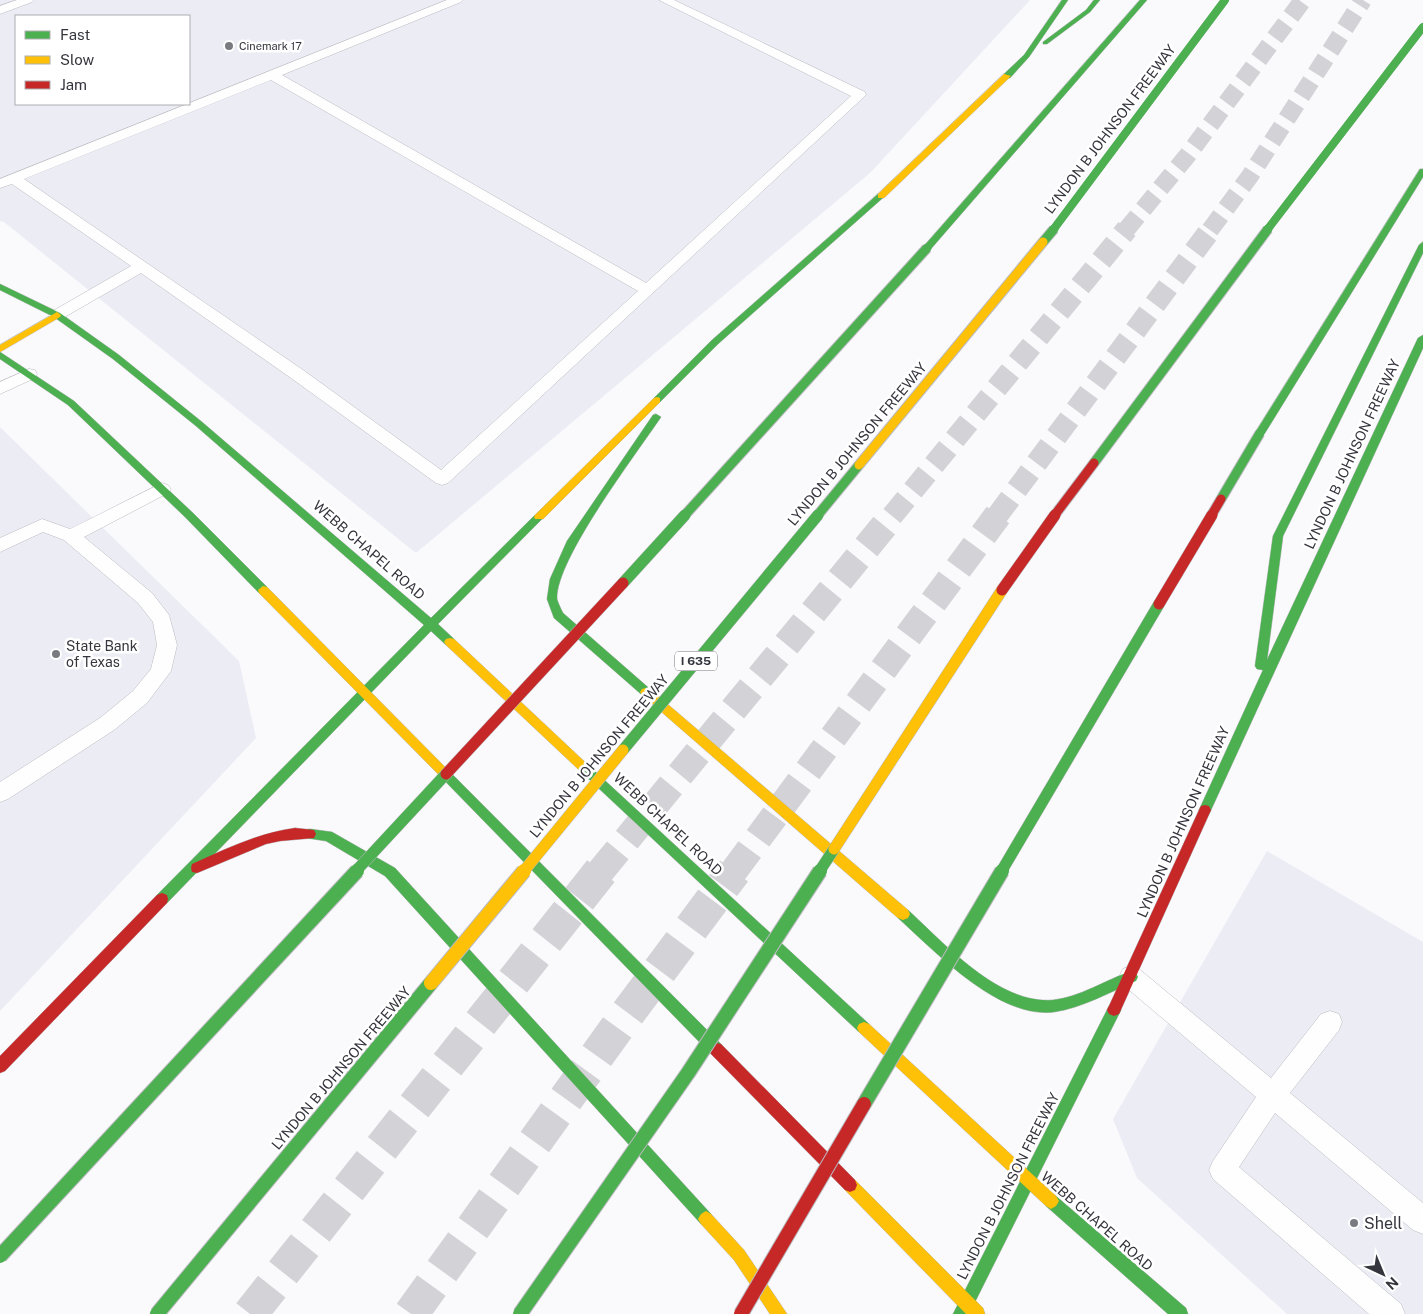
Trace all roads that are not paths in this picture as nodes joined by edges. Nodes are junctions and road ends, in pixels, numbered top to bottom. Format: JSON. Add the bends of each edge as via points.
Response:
{"nodes":[{"id":1,"x":28,"y":0,"type":"edge"},
{"id":2,"x":456,"y":0,"type":"edge"},
{"id":3,"x":665,"y":0,"type":"edge"},
{"id":4,"x":1065,"y":0,"type":"edge"},
{"id":5,"x":1097,"y":0,"type":"edge"},
{"id":6,"x":1144,"y":0,"type":"edge"},
{"id":7,"x":1225,"y":0,"type":"edge"},
{"id":8,"x":0,"y":10,"type":"edge"},
{"id":9,"x":1423,"y":27,"type":"edge"},
{"id":10,"x":1028,"y":56,"type":"junction"},
{"id":11,"x":272,"y":75,"type":"junction"},
{"id":12,"x":1423,"y":172,"type":"edge"},
{"id":13,"x":7,"y":181,"type":"edge"},
{"id":14,"x":1423,"y":245,"type":"edge"},
{"id":15,"x":141,"y":267,"type":"junction"},
{"id":16,"x":0,"y":286,"type":"edge"},
{"id":17,"x":648,"y":290,"type":"junction"},
{"id":18,"x":57,"y":315,"type":"junction"},
{"id":19,"x":1423,"y":338,"type":"edge"},
{"id":20,"x":0,"y":349,"type":"edge"},
{"id":21,"x":0,"y":355,"type":"edge"},
{"id":22,"x":691,"y":366,"type":"junction"},
{"id":23,"x":29,"y":374,"type":"junction"},
{"id":24,"x":0,"y":389,"type":"edge"},
{"id":25,"x":162,"y":489,"type":"junction"},
{"id":26,"x":71,"y":536,"type":"junction"},
{"id":27,"x":0,"y":546,"type":"edge"},
{"id":28,"x":431,"y":623,"type":"junction"},
{"id":29,"x":364,"y":691,"type":"junction"},
{"id":30,"x":1258,"y":692,"type":"junction"},
{"id":31,"x":0,"y":793,"type":"edge"},
{"id":32,"x":185,"y":874,"type":"junction"},
{"id":33,"x":1131,"y":977,"type":"junction"},
{"id":34,"x":1330,"y":1022,"type":"dead end"},
{"id":35,"x":0,"y":1066,"type":"edge"},
{"id":36,"x":1273,"y":1095,"type":"junction"},
{"id":37,"x":1027,"y":1180,"type":"junction"},
{"id":38,"x":1423,"y":1220,"type":"edge"},
{"id":39,"x":0,"y":1256,"type":"edge"},
{"id":40,"x":963,"y":1309,"type":"edge"},
{"id":41,"x":157,"y":1314,"type":"edge"},
{"id":42,"x":520,"y":1314,"type":"edge"},
{"id":43,"x":741,"y":1314,"type":"edge"},
{"id":44,"x":779,"y":1314,"type":"edge"},
{"id":45,"x":977,"y":1314,"type":"edge"},
{"id":46,"x":1180,"y":1314,"type":"edge"},
{"id":47,"x":1391,"y":1314,"type":"edge"}],
"edges":[{"from":1,"to":8,"type":"lane"},
{"from":2,"to":11,"type":"lane"},
{"from":3,"to":17,"type":"lane","via":[[860,95]]},
{"from":4,"to":10,"type":"main road"},
{"from":5,"to":10,"type":"main road","via":[[1088,11]]},
{"from":6,"to":39,"type":"main road","bridge":true,"via":[[927,248],[682,518]]},
{"from":7,"to":41,"type":"main road","name":"LYNDON B JOHNSON FREEWAY","number":"I 635","bridge":true,"via":[[1066,214]]},
{"from":9,"to":42,"type":"main road","bridge":true,"via":[[1174,353],[1020,562],[688,1073]]},
{"from":10,"to":22,"type":"main road","via":[[890,188]]},
{"from":11,"to":13,"type":"lane"},
{"from":11,"to":17,"type":"lane"},
{"from":12,"to":43,"type":"main road","bridge":true,"via":[[1260,433]]},
{"from":13,"to":15,"type":"lane"},
{"from":14,"to":30,"type":"main road","via":[[1278,536]]},
{"from":15,"to":17,"type":"lane","via":[[442,479]]},
{"from":15,"to":18,"type":"lane"},
{"from":16,"to":18,"type":"main road","name":"WEBB CHAPEL ROAD"},
{"from":18,"to":20,"type":"main road"},
{"from":18,"to":28,"type":"main road","name":"WEBB CHAPEL ROAD","via":[[152,385]]},
{"from":19,"to":30,"type":"main road","name":"LYNDON B JOHNSON FREEWAY"},
{"from":21,"to":23,"type":"main road"},
{"from":22,"to":28,"type":"main road"},
{"from":22,"to":33,"type":"main road","via":[[572,541],[555,579],[552,599],[558,615],[975,978],[1000,994],[1043,1006],[1061,1004]]},
{"from":23,"to":24,"type":"lane"},
{"from":23,"to":25,"type":"main road","via":[[71,403]]},
{"from":25,"to":26,"type":"lane"},
{"from":25,"to":29,"type":"main road"},
{"from":26,"to":27,"type":"lane","via":[[42,525]]},
{"from":26,"to":31,"type":"lane","via":[[144,598],[162,620],[167,645],[160,671],[140,697],[107,724]]},
{"from":28,"to":29,"type":"main road"},
{"from":28,"to":37,"type":"main road","name":"WEBB CHAPEL ROAD"},
{"from":29,"to":32,"type":"main road"},
{"from":29,"to":40,"type":"main road"},
{"from":30,"to":33,"type":"main road","name":"LYNDON B JOHNSON FREEWAY"},
{"from":32,"to":35,"type":"main road"},
{"from":32,"to":44,"type":"main road","via":[[271,836],[296,833],[328,836],[390,872],[739,1255]]},
{"from":33,"to":36,"type":"lane"},
{"from":33,"to":37,"type":"main road","name":"LYNDON B JOHNSON FREEWAY"},
{"from":34,"to":36,"type":"lane"},
{"from":36,"to":38,"type":"lane"},
{"from":36,"to":47,"type":"lane","via":[[1222,1170]]},
{"from":37,"to":40,"type":"main road","name":"LYNDON B JOHNSON FREEWAY"},
{"from":37,"to":46,"type":"main road","name":"WEBB CHAPEL ROAD"},
{"from":40,"to":45,"type":"main road"}]}
